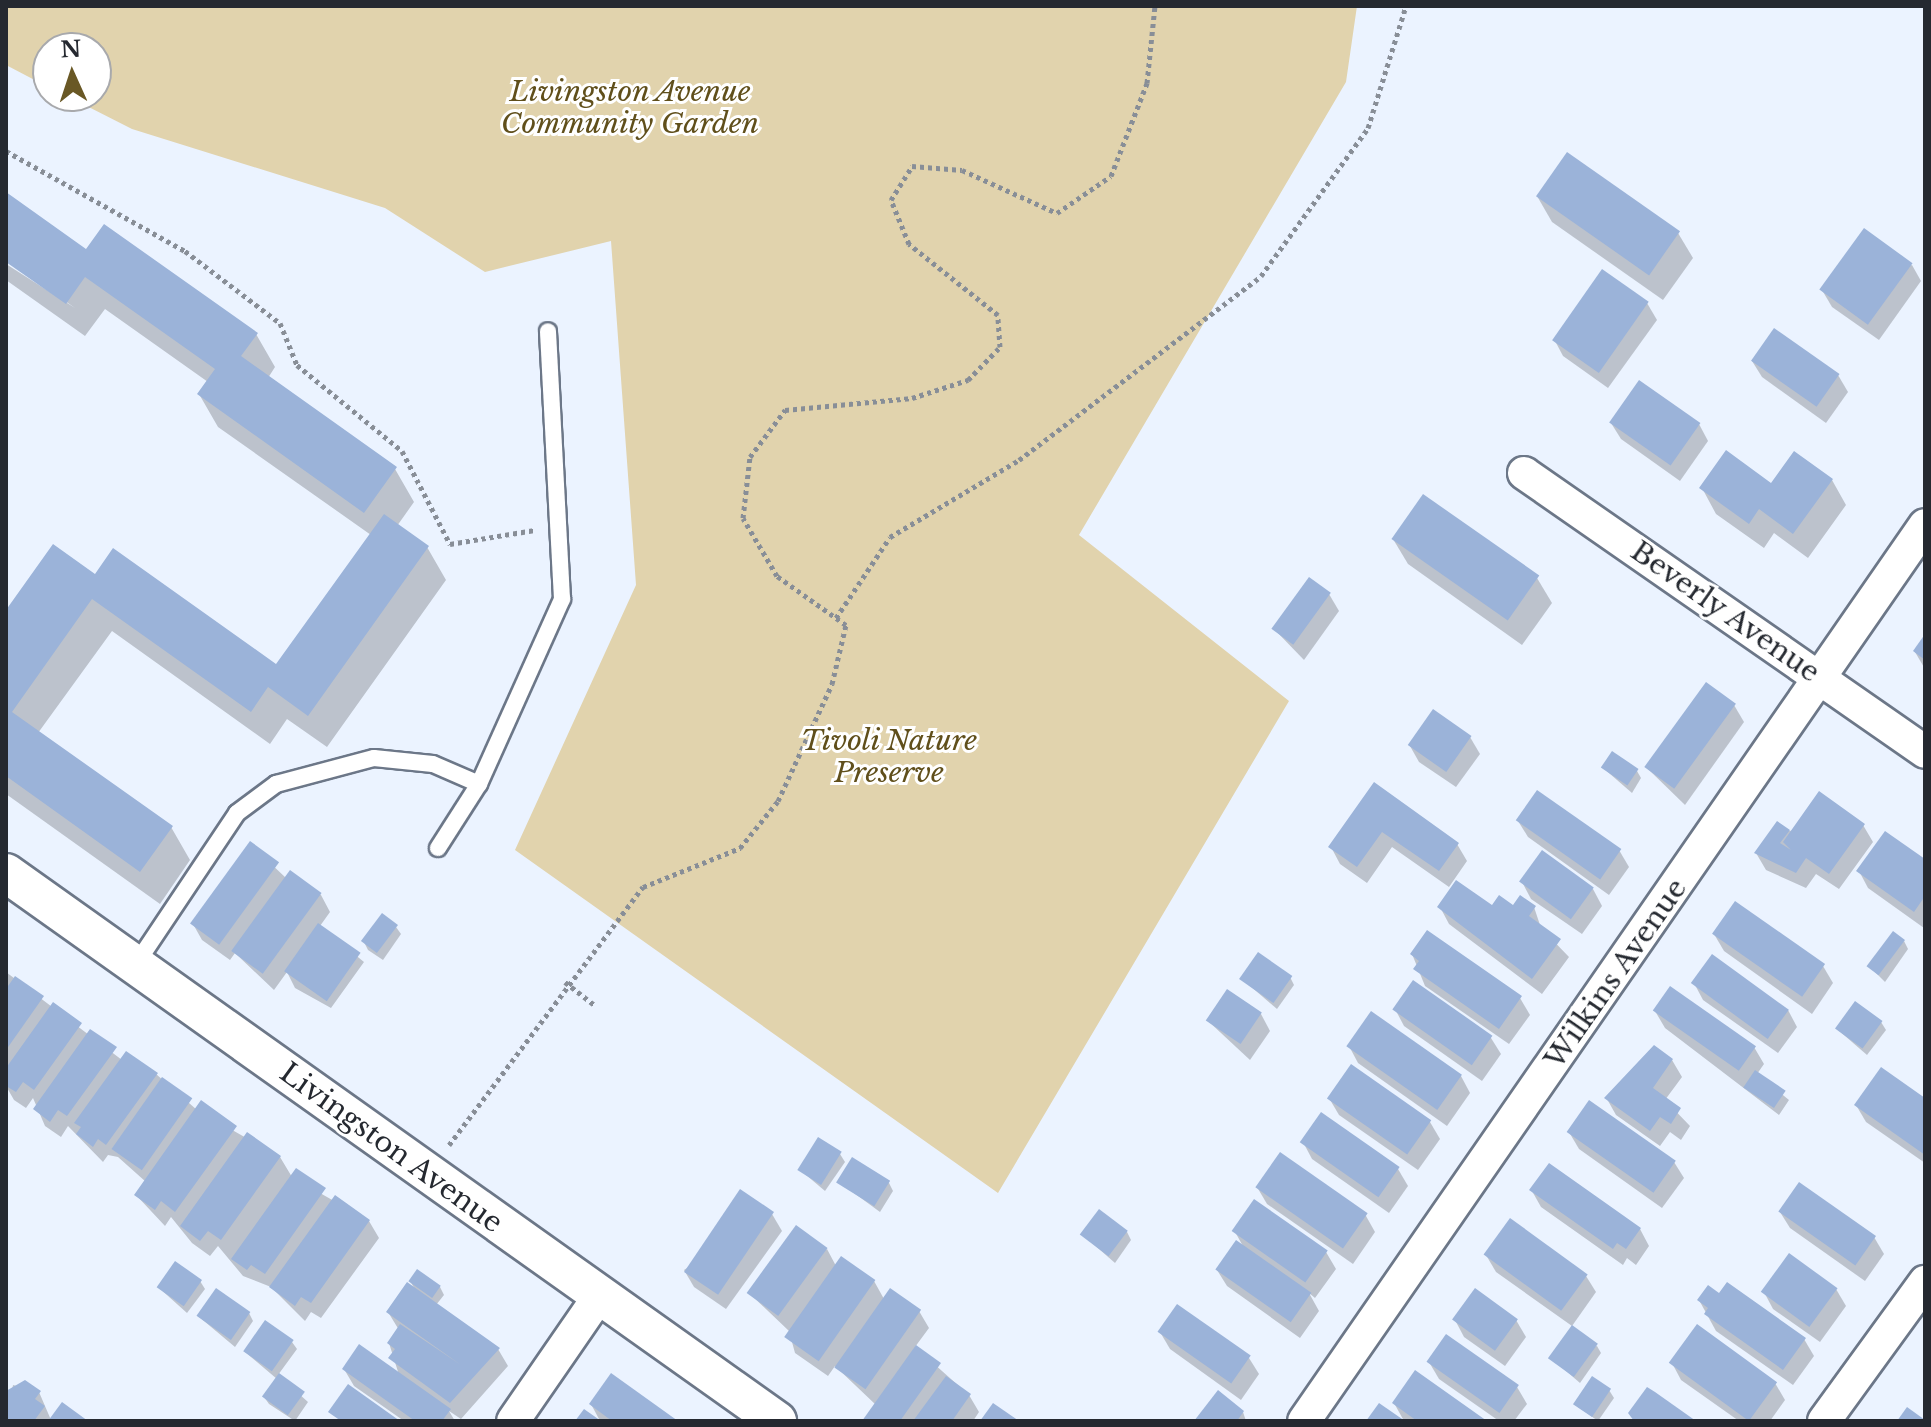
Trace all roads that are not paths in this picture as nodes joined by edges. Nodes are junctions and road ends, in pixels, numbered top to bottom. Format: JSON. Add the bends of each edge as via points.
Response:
{"nodes":[{"id":1,"x":548,"y":331,"type":"dead end"},
{"id":2,"x":1524,"y":473,"type":"dead end"},
{"id":3,"x":1925,"y":525,"type":"edge"},
{"id":4,"x":1821,"y":679,"type":"junction"},
{"id":5,"x":1925,"y":752,"type":"edge"},
{"id":6,"x":479,"y":784,"type":"junction"},
{"id":7,"x":438,"y":848,"type":"dead end"},
{"id":8,"x":6,"y":873,"type":"edge"},
{"id":9,"x":136,"y":964,"type":"junction"},
{"id":10,"x":1925,"y":1282,"type":"edge"},
{"id":11,"x":598,"y":1298,"type":"junction"},
{"id":12,"x":513,"y":1421,"type":"edge"},
{"id":13,"x":777,"y":1421,"type":"edge"},
{"id":14,"x":1304,"y":1421,"type":"edge"},
{"id":15,"x":1824,"y":1421,"type":"edge"}],
"edges":[{"from":1,"to":6,"type":"lane","via":[[564,525],[562,599]]},
{"from":2,"to":4,"type":"street","name":"Beverly Avenue"},
{"from":3,"to":4,"type":"street","name":"Wilkins Avenue"},
{"from":4,"to":5,"type":"street","name":"Beverly Avenue"},
{"from":4,"to":14,"type":"street","name":"Wilkins Avenue"},
{"from":6,"to":7,"type":"lane"},
{"from":6,"to":9,"type":"lane","via":[[433,764],[374,758],[276,784],[237,813]]},
{"from":8,"to":9,"type":"street","name":"Livingston Avenue"},
{"from":9,"to":11,"type":"street","name":"Livingston Avenue"},
{"from":10,"to":15,"type":"street"},
{"from":11,"to":12,"type":"street"},
{"from":11,"to":13,"type":"street","name":"Livingston Avenue"}]}
